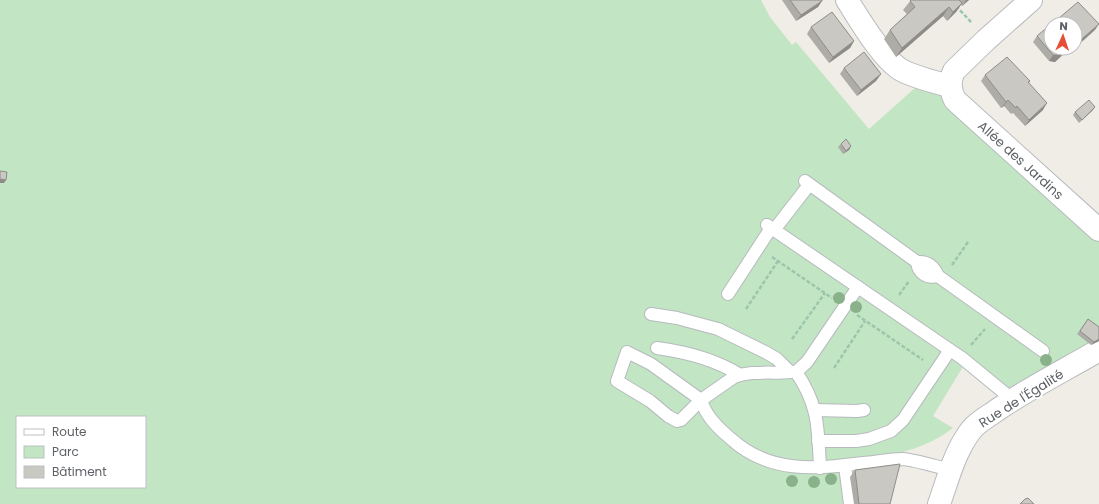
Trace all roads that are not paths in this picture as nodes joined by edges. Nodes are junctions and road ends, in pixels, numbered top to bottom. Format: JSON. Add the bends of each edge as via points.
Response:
{"nodes":[{"id":1,"x":847,"y":0,"type":"edge"},
{"id":2,"x":1030,"y":0,"type":"edge"},
{"id":3,"x":950,"y":86,"type":"junction"},
{"id":4,"x":771,"y":228,"type":"junction"},
{"id":5,"x":1099,"y":230,"type":"edge"},
{"id":6,"x":858,"y":287,"type":"junction"},
{"id":7,"x":728,"y":294,"type":"dead end"},
{"id":8,"x":651,"y":314,"type":"dead end"},
{"id":9,"x":657,"y":348,"type":"dead end"},
{"id":10,"x":950,"y":350,"type":"junction"},
{"id":11,"x":1099,"y":350,"type":"edge"},
{"id":12,"x":1043,"y":351,"type":"dead end"},
{"id":13,"x":793,"y":372,"type":"junction"},
{"id":14,"x":740,"y":375,"type":"junction"},
{"id":15,"x":701,"y":400,"type":"junction"},
{"id":16,"x":1013,"y":400,"type":"junction"},
{"id":17,"x":815,"y":410,"type":"junction"},
{"id":18,"x":864,"y":410,"type":"dead end"},
{"id":19,"x":818,"y":441,"type":"junction"},
{"id":20,"x":845,"y":466,"type":"junction"},
{"id":21,"x":820,"y":468,"type":"junction"},
{"id":22,"x":951,"y":470,"type":"junction"},
{"id":23,"x":850,"y":504,"type":"edge"},
{"id":24,"x":940,"y":504,"type":"edge"}],
"edges":[{"from":1,"to":3,"type":"street","via":[[885,57],[902,71]]},
{"from":2,"to":3,"type":"street","via":[[954,71]]},
{"from":3,"to":5,"type":"street","name":"Allée des Jardins","via":[[955,100]]},
{"from":4,"to":6,"type":"lane"},
{"from":4,"to":7,"type":"lane"},
{"from":4,"to":12,"type":"lane","via":[[807,183],[917,265],[924,262],[930,264],[940,278]]},
{"from":6,"to":10,"type":"lane"},
{"from":6,"to":13,"type":"lane","via":[[807,362]]},
{"from":8,"to":13,"type":"lane","via":[[677,318],[718,330],[767,352]]},
{"from":9,"to":14,"type":"lane","via":[[704,358],[730,368]]},
{"from":10,"to":16,"type":"lane"},
{"from":10,"to":19,"type":"lane","via":[[902,420],[891,431],[856,441]]},
{"from":11,"to":16,"type":"street","name":"Rue de l'Égalité"},
{"from":13,"to":14,"type":"lane"},
{"from":13,"to":17,"type":"lane","via":[[805,385]]},
{"from":14,"to":15,"type":"lane"},
{"from":15,"to":15,"type":"lane","via":[[651,364],[627,352],[617,381],[650,401],[668,416],[681,420]]},
{"from":15,"to":21,"type":"lane","via":[[714,424],[735,443],[753,454],[783,466]]},
{"from":16,"to":22,"type":"street","name":"Rue de l'Égalité","via":[[973,428]]},
{"from":17,"to":18,"type":"lane"},
{"from":17,"to":19,"type":"lane"},
{"from":19,"to":21,"type":"lane"},
{"from":20,"to":21,"type":"lane"},
{"from":20,"to":22,"type":"lane","via":[[904,459]]},
{"from":20,"to":23,"type":"lane"},
{"from":22,"to":24,"type":"street","name":"Rue de l'Égalité"}]}
